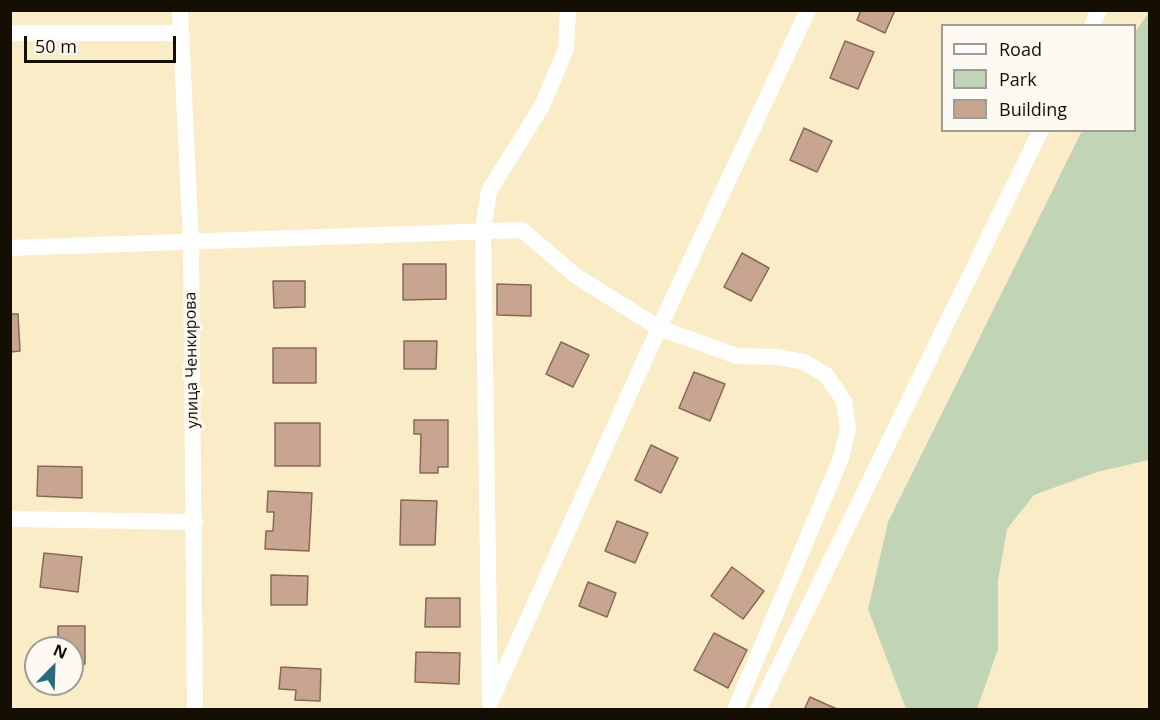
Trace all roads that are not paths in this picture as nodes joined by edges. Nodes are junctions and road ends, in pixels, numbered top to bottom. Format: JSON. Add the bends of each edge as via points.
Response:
{"nodes":[{"id":1,"x":180,"y":10,"type":"edge"},
{"id":2,"x":568,"y":10,"type":"edge"},
{"id":3,"x":808,"y":10,"type":"edge"},
{"id":4,"x":1099,"y":10,"type":"edge"},
{"id":5,"x":1093,"y":24,"type":"edge"},
{"id":6,"x":10,"y":33,"type":"edge"},
{"id":7,"x":181,"y":33,"type":"junction"},
{"id":8,"x":1040,"y":132,"type":"edge"},
{"id":9,"x":483,"y":231,"type":"junction"},
{"id":10,"x":191,"y":243,"type":"junction"},
{"id":11,"x":10,"y":248,"type":"edge"},
{"id":12,"x":659,"y":328,"type":"junction"},
{"id":13,"x":10,"y":519,"type":"edge"},
{"id":14,"x":195,"y":522,"type":"junction"},
{"id":15,"x":490,"y":706,"type":"edge"},
{"id":16,"x":195,"y":710,"type":"edge"},
{"id":17,"x":735,"y":710,"type":"edge"},
{"id":18,"x":758,"y":710,"type":"edge"}],
"edges":[{"from":1,"to":7,"type":"street","name":"улица Ченкирова"},
{"from":2,"to":9,"type":"street","via":[[566,49],[542,106],[489,191]]},
{"from":3,"to":12,"type":"street"},
{"from":4,"to":5,"type":"street"},
{"from":6,"to":7,"type":"street"},
{"from":7,"to":10,"type":"street","name":"улица Ченкирова"},
{"from":8,"to":18,"type":"street"},
{"from":9,"to":10,"type":"street"},
{"from":9,"to":12,"type":"street","via":[[522,230],[576,276]]},
{"from":9,"to":15,"type":"street"},
{"from":10,"to":11,"type":"street"},
{"from":10,"to":14,"type":"street","name":"улица Ченкирова"},
{"from":12,"to":15,"type":"street"},
{"from":12,"to":17,"type":"street","via":[[737,356],[804,362],[826,375],[844,401],[848,428],[841,458]]},
{"from":13,"to":14,"type":"street"},
{"from":14,"to":16,"type":"street","name":"улица Ченкирова"}]}
